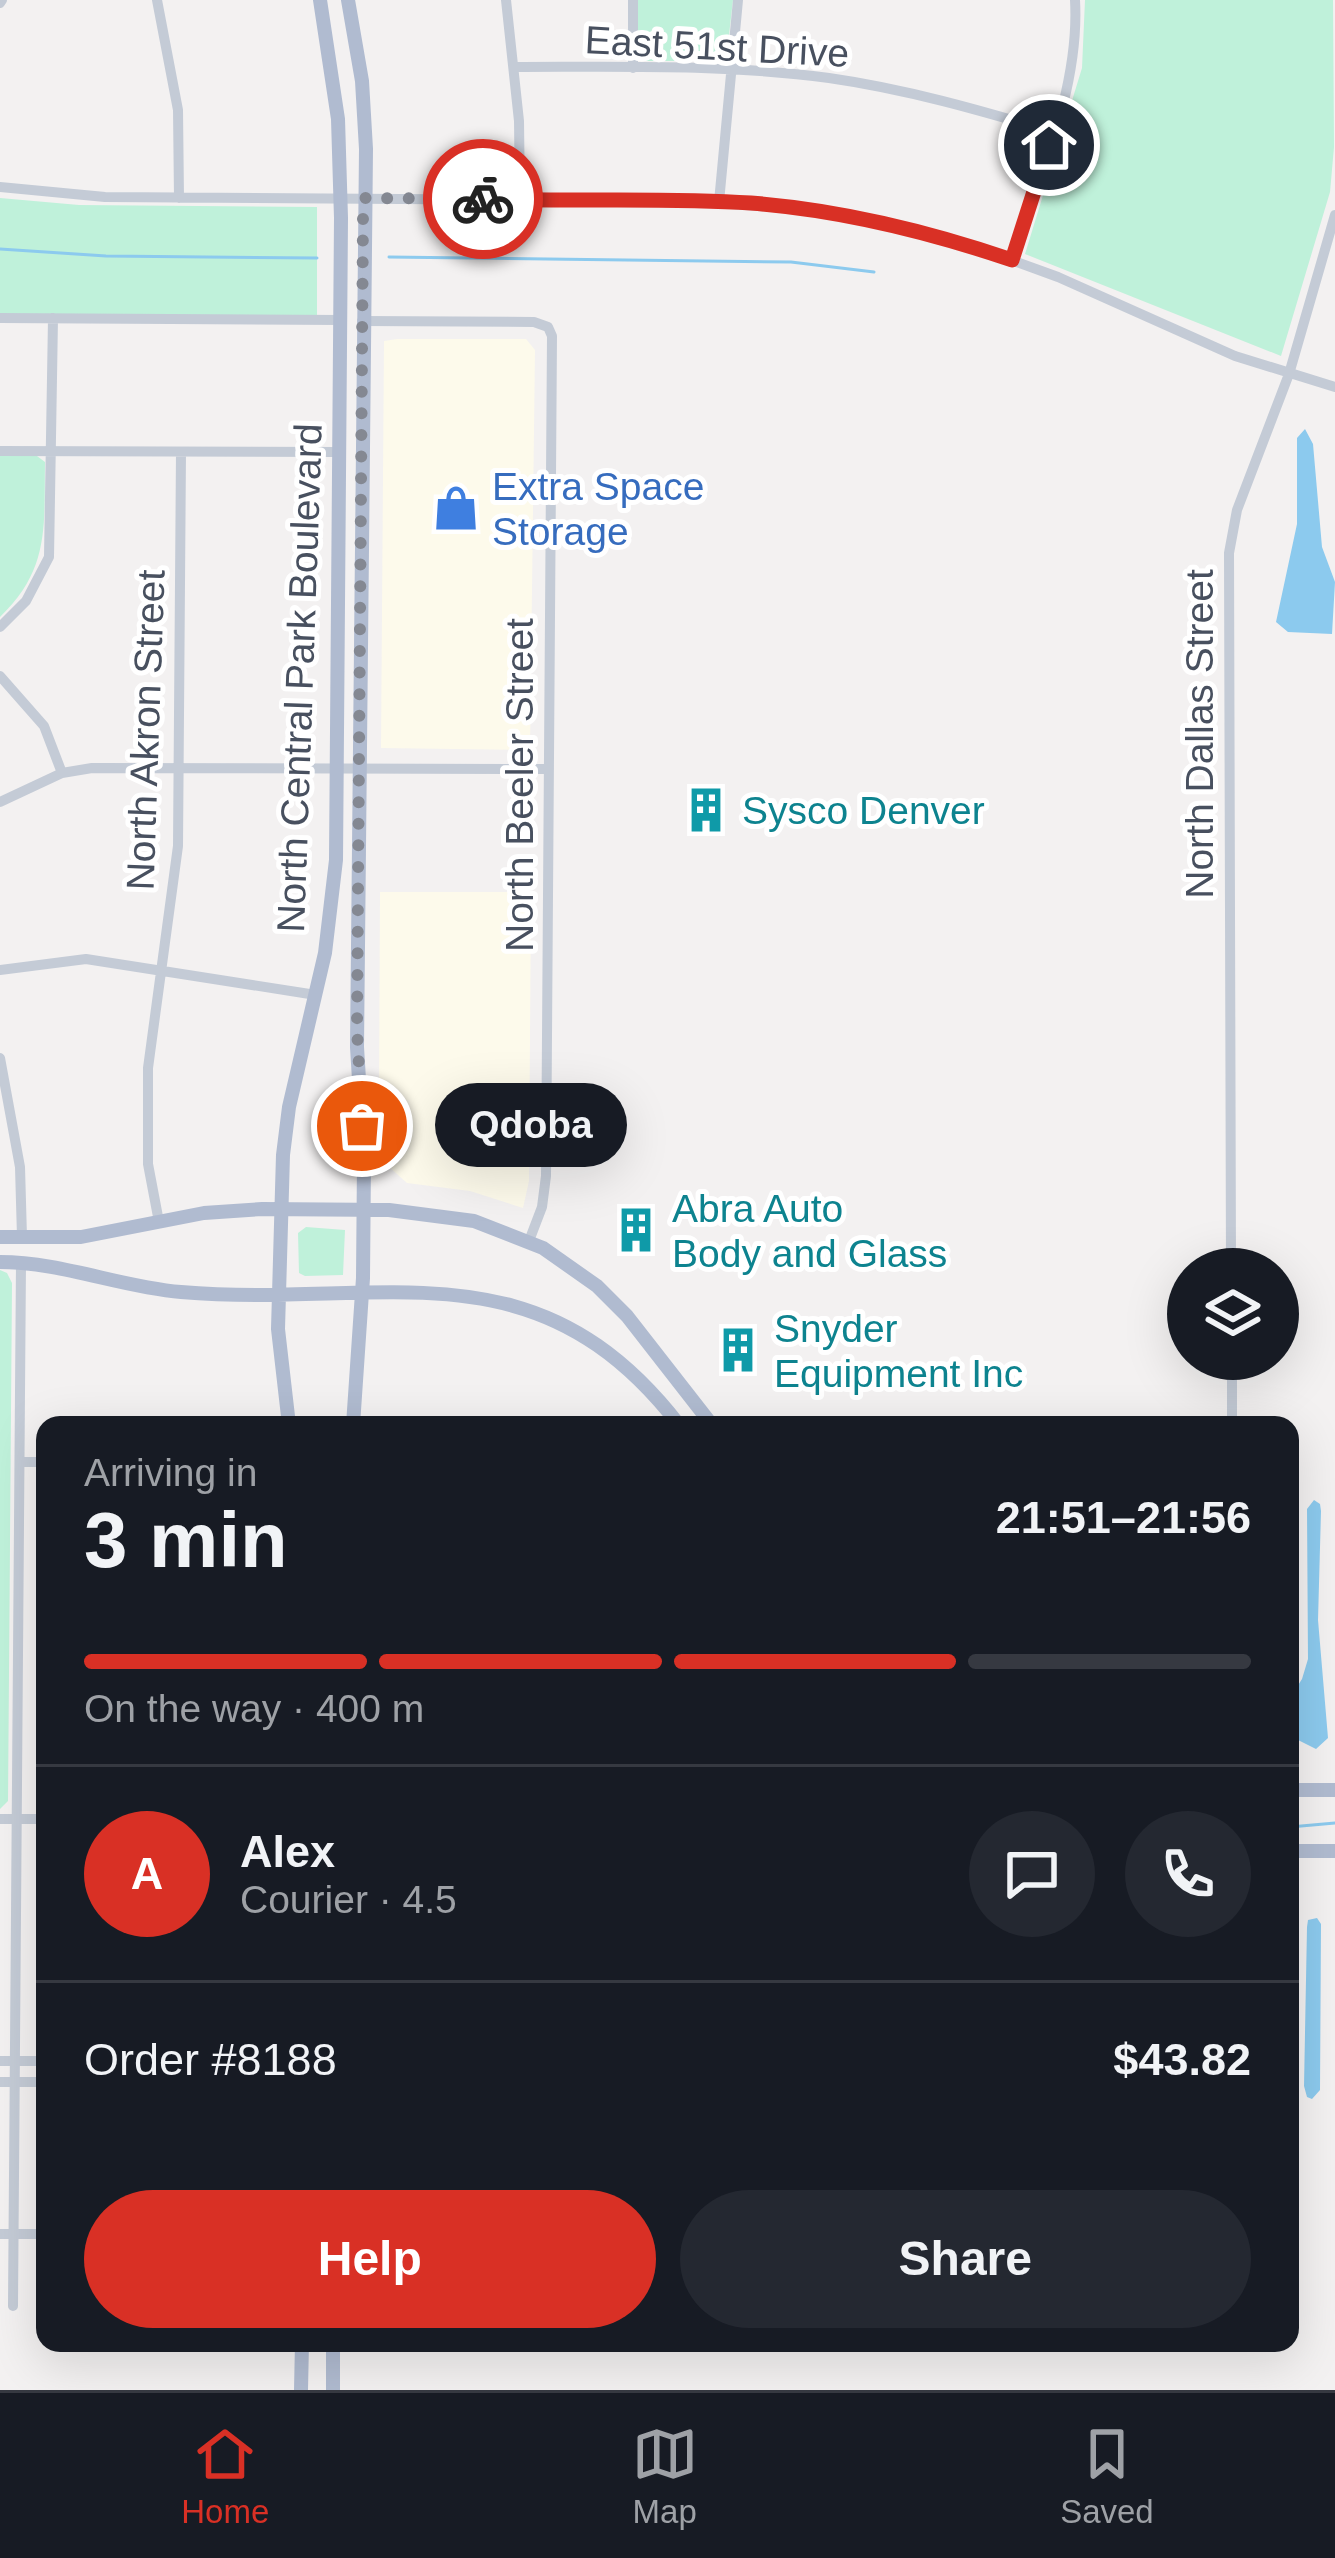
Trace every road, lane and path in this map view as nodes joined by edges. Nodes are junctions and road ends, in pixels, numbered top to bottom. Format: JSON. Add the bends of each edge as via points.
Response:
{"nodes":[{"id":1,"x":157,"y":0,"type":"edge"},
{"id":2,"x":320,"y":0,"type":"edge"},
{"id":3,"x":348,"y":0,"type":"edge"},
{"id":4,"x":506,"y":0,"type":"edge"},
{"id":5,"x":633,"y":0,"type":"edge"},
{"id":6,"x":738,"y":0,"type":"edge"},
{"id":7,"x":1075,"y":0,"type":"edge"},
{"id":8,"x":515,"y":67,"type":"junction"},
{"id":9,"x":633,"y":68,"type":"junction"},
{"id":10,"x":732,"y":69,"type":"junction"},
{"id":11,"x":1053,"y":132,"type":"junction"},
{"id":12,"x":0,"y":187,"type":"edge"},
{"id":13,"x":179,"y":198,"type":"junction"},
{"id":14,"x":339,"y":198,"type":"junction"},
{"id":15,"x":365,"y":198,"type":"junction"},
{"id":16,"x":520,"y":200,"type":"junction"},
{"id":17,"x":718,"y":202,"type":"junction"},
{"id":18,"x":1335,"y":215,"type":"edge"},
{"id":19,"x":1012,"y":260,"type":"junction"},
{"id":20,"x":0,"y":318,"type":"edge"},
{"id":21,"x":53,"y":318,"type":"junction"},
{"id":22,"x":340,"y":320,"type":"junction"},
{"id":23,"x":362,"y":321,"type":"junction"},
{"id":24,"x":1288,"y":374,"type":"junction"},
{"id":25,"x":1335,"y":386,"type":"edge"},
{"id":26,"x":0,"y":451,"type":"edge"},
{"id":27,"x":52,"y":451,"type":"junction"},
{"id":28,"x":181,"y":452,"type":"junction"},
{"id":29,"x":339,"y":452,"type":"junction"},
{"id":30,"x":0,"y":627,"type":"edge"},
{"id":31,"x":0,"y":676,"type":"edge"},
{"id":32,"x":178,"y":767,"type":"junction"},
{"id":33,"x":337,"y":767,"type":"junction"},
{"id":34,"x":359,"y":767,"type":"junction"},
{"id":35,"x":550,"y":769,"type":"junction"},
{"id":36,"x":62,"y":773,"type":"junction"},
{"id":37,"x":0,"y":802,"type":"edge"},
{"id":38,"x":0,"y":970,"type":"edge"},
{"id":39,"x":161,"y":970,"type":"junction"},
{"id":40,"x":316,"y":995,"type":"junction"},
{"id":41,"x":0,"y":1058,"type":"edge"},
{"id":42,"x":282,"y":1209,"type":"junction"},
{"id":43,"x":364,"y":1210,"type":"junction"},
{"id":44,"x":159,"y":1222,"type":"junction"},
{"id":45,"x":0,"y":1237,"type":"edge"},
{"id":46,"x":22,"y":1237,"type":"junction"},
{"id":47,"x":529,"y":1241,"type":"junction"},
{"id":48,"x":1232,"y":1248,"type":"edge"},
{"id":49,"x":0,"y":1262,"type":"edge"},
{"id":50,"x":21,"y":1262,"type":"junction"},
{"id":51,"x":279,"y":1293,"type":"junction"},
{"id":52,"x":362,"y":1293,"type":"junction"},
{"id":53,"x":1232,"y":1380,"type":"edge"},
{"id":54,"x":288,"y":1416,"type":"edge"},
{"id":55,"x":354,"y":1416,"type":"edge"},
{"id":56,"x":672,"y":1416,"type":"edge"},
{"id":57,"x":705,"y":1416,"type":"edge"},
{"id":58,"x":1232,"y":1416,"type":"edge"},
{"id":59,"x":20,"y":1462,"type":"junction"},
{"id":60,"x":36,"y":1462,"type":"edge"},
{"id":61,"x":1299,"y":1790,"type":"edge"},
{"id":62,"x":1335,"y":1790,"type":"edge"},
{"id":63,"x":0,"y":1819,"type":"edge"},
{"id":64,"x":18,"y":1819,"type":"junction"},
{"id":65,"x":36,"y":1819,"type":"edge"},
{"id":66,"x":1299,"y":1851,"type":"edge"},
{"id":67,"x":1335,"y":1851,"type":"edge"},
{"id":68,"x":0,"y":2061,"type":"edge"},
{"id":69,"x":16,"y":2061,"type":"junction"},
{"id":70,"x":36,"y":2061,"type":"edge"},
{"id":71,"x":0,"y":2082,"type":"edge"},
{"id":72,"x":16,"y":2082,"type":"junction"},
{"id":73,"x":36,"y":2082,"type":"edge"},
{"id":74,"x":0,"y":2234,"type":"edge"},
{"id":75,"x":14,"y":2234,"type":"junction"},
{"id":76,"x":36,"y":2234,"type":"edge"},
{"id":77,"x":13,"y":2306,"type":"dead end"},
{"id":78,"x":302,"y":2352,"type":"edge"},
{"id":79,"x":333,"y":2352,"type":"edge"},
{"id":80,"x":301,"y":2390,"type":"edge"},
{"id":81,"x":333,"y":2390,"type":"edge"}],
"edges":[{"from":1,"to":13,"type":"street","via":[[178,110]]},
{"from":2,"to":14,"type":"main road","name":"North Central Park Boulevard","via":[[337,105]]},
{"from":3,"to":15,"type":"main road","name":"North Central Park Boulevard","via":[[362,80]]},
{"from":4,"to":8,"type":"street"},
{"from":5,"to":9,"type":"street"},
{"from":6,"to":10,"type":"street"},
{"from":7,"to":11,"type":"street","via":[[1068,86]]},
{"from":8,"to":9,"type":"street","name":"East 51st Drive"},
{"from":8,"to":16,"type":"street"},
{"from":9,"to":10,"type":"street","name":"East 51st Drive"},
{"from":10,"to":11,"type":"street","name":"East 51st Drive","via":[[887,88]]},
{"from":10,"to":17,"type":"street"},
{"from":11,"to":19,"type":"street"},
{"from":12,"to":13,"type":"street"},
{"from":13,"to":14,"type":"street"},
{"from":14,"to":15,"type":"street"},
{"from":14,"to":22,"type":"main road","name":"North Central Park Boulevard"},
{"from":15,"to":16,"type":"street"},
{"from":15,"to":23,"type":"main road","name":"North Central Park Boulevard"},
{"from":16,"to":17,"type":"street"},
{"from":17,"to":19,"type":"street","via":[[865,219]]},
{"from":18,"to":24,"type":"street","name":"North Dallas Street"},
{"from":19,"to":24,"type":"street"},
{"from":20,"to":21,"type":"street"},
{"from":21,"to":22,"type":"street"},
{"from":21,"to":27,"type":"street"},
{"from":22,"to":29,"type":"main road","name":"North Central Park Boulevard"},
{"from":23,"to":34,"type":"main road","name":"North Central Park Boulevard"},
{"from":23,"to":35,"type":"street","name":"North Beeler Street","via":[[548,327]]},
{"from":24,"to":25,"type":"street"},
{"from":24,"to":48,"type":"street","name":"North Dallas Street","via":[[1228,553]]},
{"from":26,"to":27,"type":"street"},
{"from":27,"to":28,"type":"street"},
{"from":27,"to":30,"type":"street","via":[[49,557],[40,582]]},
{"from":28,"to":29,"type":"street"},
{"from":28,"to":32,"type":"street","name":"North Akron Street"},
{"from":29,"to":33,"type":"main road","name":"North Central Park Boulevard"},
{"from":31,"to":36,"type":"street","via":[[44,727]]},
{"from":32,"to":33,"type":"street"},
{"from":32,"to":36,"type":"street"},
{"from":32,"to":39,"type":"street","name":"North Akron Street","via":[[178,846]]},
{"from":33,"to":34,"type":"street"},
{"from":33,"to":40,"type":"main road","name":"North Central Park Boulevard","via":[[335,879]]},
{"from":34,"to":35,"type":"street"},
{"from":34,"to":43,"type":"main road","name":"North Central Park Boulevard"},
{"from":35,"to":47,"type":"street","name":"North Beeler Street","via":[[546,1176]]},
{"from":36,"to":37,"type":"street"},
{"from":38,"to":39,"type":"street","via":[[86,959]]},
{"from":39,"to":40,"type":"street"},
{"from":39,"to":44,"type":"street","name":"North Akron Street","via":[[148,1068],[148,1164]]},
{"from":40,"to":42,"type":"main road","name":"North Central Park Boulevard","via":[[289,1107]]},
{"from":41,"to":46,"type":"street","via":[[20,1167]]},
{"from":42,"to":43,"type":"main road"},
{"from":42,"to":44,"type":"main road"},
{"from":42,"to":51,"type":"main road","name":"North Central Park Boulevard"},
{"from":43,"to":47,"type":"main road","via":[[462,1219]]},
{"from":43,"to":52,"type":"main road","name":"North Central Park Boulevard"},
{"from":44,"to":46,"type":"main road","via":[[81,1237]]},
{"from":45,"to":46,"type":"main road"},
{"from":47,"to":57,"type":"main road","via":[[613,1301]]},
{"from":49,"to":50,"type":"main road"},
{"from":50,"to":51,"type":"main road","via":[[166,1291]]},
{"from":50,"to":59,"type":"street"},
{"from":51,"to":52,"type":"main road"},
{"from":51,"to":54,"type":"main road","name":"North Central Park Boulevard"},
{"from":52,"to":55,"type":"main road","name":"North Central Park Boulevard"},
{"from":52,"to":56,"type":"main road","via":[[475,1297],[541,1313],[617,1358]]},
{"from":53,"to":58,"type":"street"},
{"from":59,"to":60,"type":"street"},
{"from":59,"to":64,"type":"street"},
{"from":61,"to":62,"type":"main road"},
{"from":63,"to":64,"type":"street"},
{"from":64,"to":65,"type":"street"},
{"from":64,"to":69,"type":"street"},
{"from":66,"to":67,"type":"main road"},
{"from":68,"to":69,"type":"street"},
{"from":69,"to":70,"type":"street"},
{"from":69,"to":72,"type":"street"},
{"from":71,"to":72,"type":"street"},
{"from":72,"to":73,"type":"street"},
{"from":72,"to":75,"type":"street"},
{"from":74,"to":75,"type":"street"},
{"from":75,"to":76,"type":"street"},
{"from":75,"to":77,"type":"street"},
{"from":78,"to":80,"type":"main road"},
{"from":79,"to":81,"type":"main road"}]}
